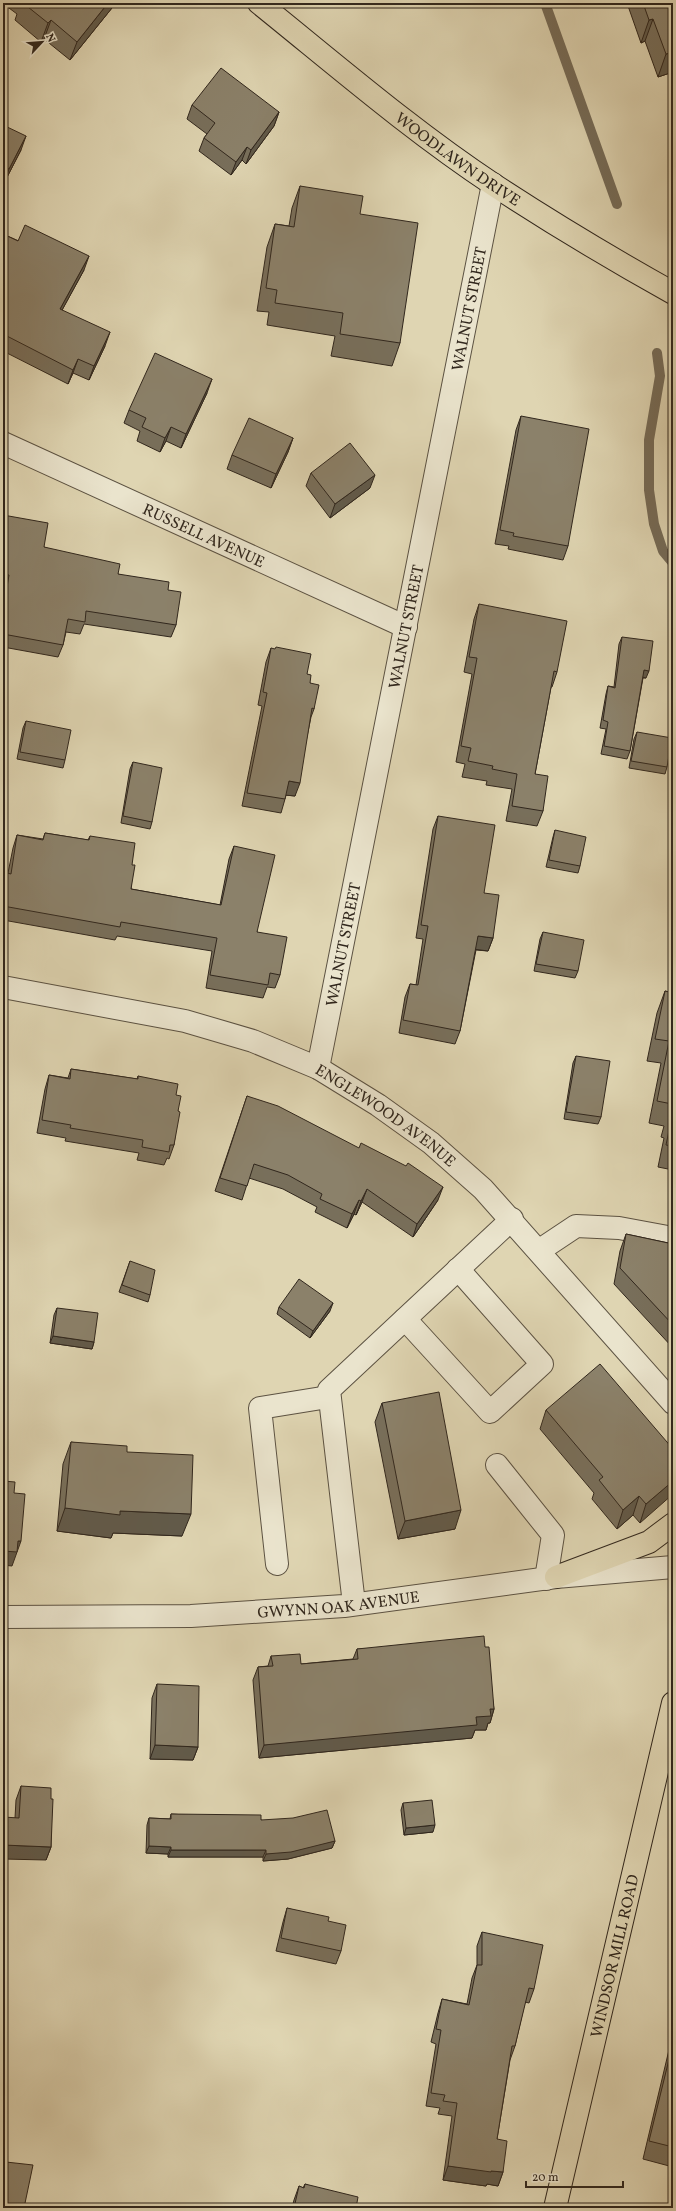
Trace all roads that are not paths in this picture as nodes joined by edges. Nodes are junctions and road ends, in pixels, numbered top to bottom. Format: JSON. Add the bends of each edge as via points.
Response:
{"nodes":[{"id":1,"x":259,"y":3,"type":"edge"},
{"id":2,"x":493,"y":184,"type":"junction"},
{"id":3,"x":673,"y":293,"type":"edge"},
{"id":4,"x":3,"y":443,"type":"edge"},
{"id":5,"x":406,"y":627,"type":"junction"},
{"id":6,"x":3,"y":987,"type":"edge"},
{"id":7,"x":318,"y":1068,"type":"junction"},
{"id":8,"x":512,"y":1219,"type":"junction"},
{"id":9,"x":673,"y":1238,"type":"edge"},
{"id":10,"x":540,"y":1250,"type":"junction"},
{"id":11,"x":458,"y":1269,"type":"junction"},
{"id":12,"x":405,"y":1319,"type":"junction"},
{"id":13,"x":328,"y":1397,"type":"junction"},
{"id":14,"x":673,"y":1403,"type":"edge"},
{"id":15,"x":497,"y":1465,"type":"dead end"},
{"id":16,"x":673,"y":1524,"type":"edge"},
{"id":17,"x":277,"y":1564,"type":"dead end"},
{"id":18,"x":673,"y":1567,"type":"edge"},
{"id":19,"x":551,"y":1578,"type":"junction"},
{"id":20,"x":354,"y":1604,"type":"junction"},
{"id":21,"x":3,"y":1617,"type":"edge"},
{"id":22,"x":673,"y":1703,"type":"edge"},
{"id":23,"x":670,"y":1726,"type":"edge"},
{"id":24,"x":555,"y":2208,"type":"edge"}],
"edges":[{"from":1,"to":2,"type":"main road","name":"WOODLAWN DRIVE","via":[[391,110]]},
{"from":2,"to":3,"type":"main road","name":"WOODLAWN DRIVE","via":[[614,260]]},
{"from":2,"to":5,"type":"street","name":"WALNUT STREET"},
{"from":4,"to":5,"type":"street","name":"RUSSELL AVENUE"},
{"from":5,"to":7,"type":"street","name":"WALNUT STREET"},
{"from":6,"to":7,"type":"street","name":"ENGLEWOOD AVENUE","via":[[185,1021],[252,1041]]},
{"from":7,"to":8,"type":"street","name":"ENGLEWOOD AVENUE","via":[[378,1105],[431,1143],[483,1189]]},
{"from":8,"to":10,"type":"street","name":"ENGLEWOOD AVENUE"},
{"from":8,"to":11,"type":"street"},
{"from":9,"to":10,"type":"street","via":[[619,1228],[576,1226]]},
{"from":10,"to":14,"type":"street","name":"ENGLEWOOD AVENUE"},
{"from":11,"to":12,"type":"street"},
{"from":11,"to":12,"type":"street","via":[[542,1364],[490,1412]]},
{"from":12,"to":13,"type":"street","via":[[329,1390]]},
{"from":13,"to":17,"type":"street","via":[[260,1408]]},
{"from":13,"to":20,"type":"street"},
{"from":15,"to":19,"type":"street","via":[[552,1535]]},
{"from":16,"to":19,"type":"main road","via":[[649,1542]]},
{"from":18,"to":19,"type":"street","name":"GWYNN OAK AVENUE"},
{"from":19,"to":20,"type":"street","name":"GWYNN OAK AVENUE"},
{"from":20,"to":21,"type":"street","name":"GWYNN OAK AVENUE","via":[[191,1616]]},
{"from":22,"to":23,"type":"main road","name":"WINDSOR MILL ROAD"},
{"from":23,"to":24,"type":"main road","name":"WINDSOR MILL ROAD"}]}
